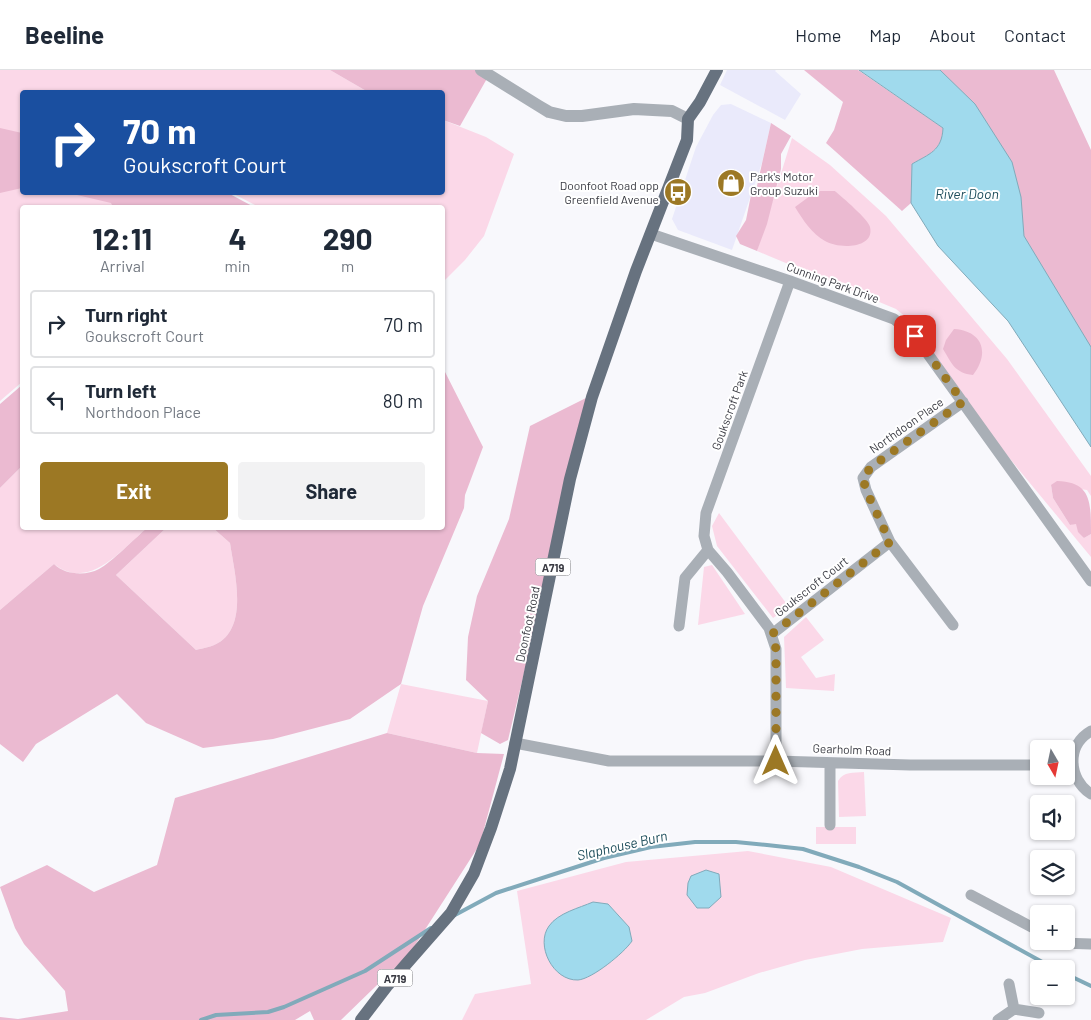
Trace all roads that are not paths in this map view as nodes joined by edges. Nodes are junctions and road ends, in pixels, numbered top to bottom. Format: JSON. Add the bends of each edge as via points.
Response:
{"nodes":[{"id":1,"x":481,"y":70,"type":"edge"},
{"id":2,"x":718,"y":70,"type":"edge"},
{"id":3,"x":688,"y":119,"type":"junction"},
{"id":4,"x":651,"y":234,"type":"junction"},
{"id":5,"x":790,"y":281,"type":"junction"},
{"id":6,"x":963,"y":402,"type":"junction"},
{"id":7,"x":890,"y":542,"type":"junction"},
{"id":8,"x":708,"y":550,"type":"junction"},
{"id":9,"x":1091,"y":580,"type":"edge"},
{"id":10,"x":953,"y":625,"type":"dead end"},
{"id":11,"x":679,"y":626,"type":"dead end"},
{"id":12,"x":772,"y":634,"type":"junction"},
{"id":13,"x":1091,"y":730,"type":"edge"},
{"id":14,"x":515,"y":744,"type":"junction"},
{"id":15,"x":1075,"y":750,"type":"edge"},
{"id":16,"x":776,"y":761,"type":"junction"},
{"id":17,"x":830,"y":763,"type":"junction"},
{"id":18,"x":1030,"y":765,"type":"edge"},
{"id":19,"x":1075,"y":776,"type":"edge"},
{"id":20,"x":1091,"y":794,"type":"edge"},
{"id":21,"x":830,"y":825,"type":"dead end"},
{"id":22,"x":971,"y":895,"type":"dead end"},
{"id":23,"x":1030,"y":926,"type":"edge"},
{"id":24,"x":1075,"y":943,"type":"edge"},
{"id":25,"x":1091,"y":944,"type":"edge"},
{"id":26,"x":1009,"y":984,"type":"dead end"},
{"id":27,"x":1014,"y":1009,"type":"junction"},
{"id":28,"x":1039,"y":1013,"type":"dead end"},
{"id":29,"x":361,"y":1020,"type":"edge"},
{"id":30,"x":998,"y":1020,"type":"edge"}],
"edges":[{"from":1,"to":3,"type":"street","via":[[549,112],[582,116],[634,109],[672,111]]},
{"from":2,"to":3,"type":"main road","number":"A719"},
{"from":3,"to":4,"type":"main road","name":"Doonfoot Road","number":"A719","via":[[687,140]]},
{"from":4,"to":5,"type":"street","name":"Cunning Park Drive"},
{"from":4,"to":14,"type":"main road","name":"Doonfoot Road","number":"A719","via":[[592,397],[570,480]]},
{"from":5,"to":6,"type":"street","name":"Cunning Park Drive","via":[[894,320],[915,336]]},
{"from":5,"to":8,"type":"street","name":"Goukscroft Park","via":[[706,513],[704,536]]},
{"from":6,"to":7,"type":"street","name":"Northdoon Place","via":[[871,467],[863,478]]},
{"from":6,"to":9,"type":"street","name":"Cunning Park Drive"},
{"from":7,"to":10,"type":"street","name":"Northdoon Place"},
{"from":7,"to":12,"type":"street","name":"Goukscroft Court"},
{"from":8,"to":11,"type":"street","via":[[685,578]]},
{"from":8,"to":12,"type":"street"},
{"from":12,"to":16,"type":"street","via":[[776,649]]},
{"from":13,"to":15,"type":"street","via":[[1081,738]]},
{"from":14,"to":16,"type":"street","name":"Gearholm Road","via":[[609,761]]},
{"from":14,"to":29,"type":"main road","name":"Doonfoot Road","number":"A719","via":[[502,794],[474,872],[451,913]]},
{"from":16,"to":17,"type":"street","name":"Gearholm Road"},
{"from":17,"to":18,"type":"street","name":"Gearholm Road"},
{"from":17,"to":21,"type":"street"},
{"from":19,"to":20,"type":"street"},
{"from":22,"to":23,"type":"street"},
{"from":24,"to":25,"type":"street"},
{"from":26,"to":27,"type":"street"},
{"from":27,"to":28,"type":"street"},
{"from":27,"to":30,"type":"street"}]}
